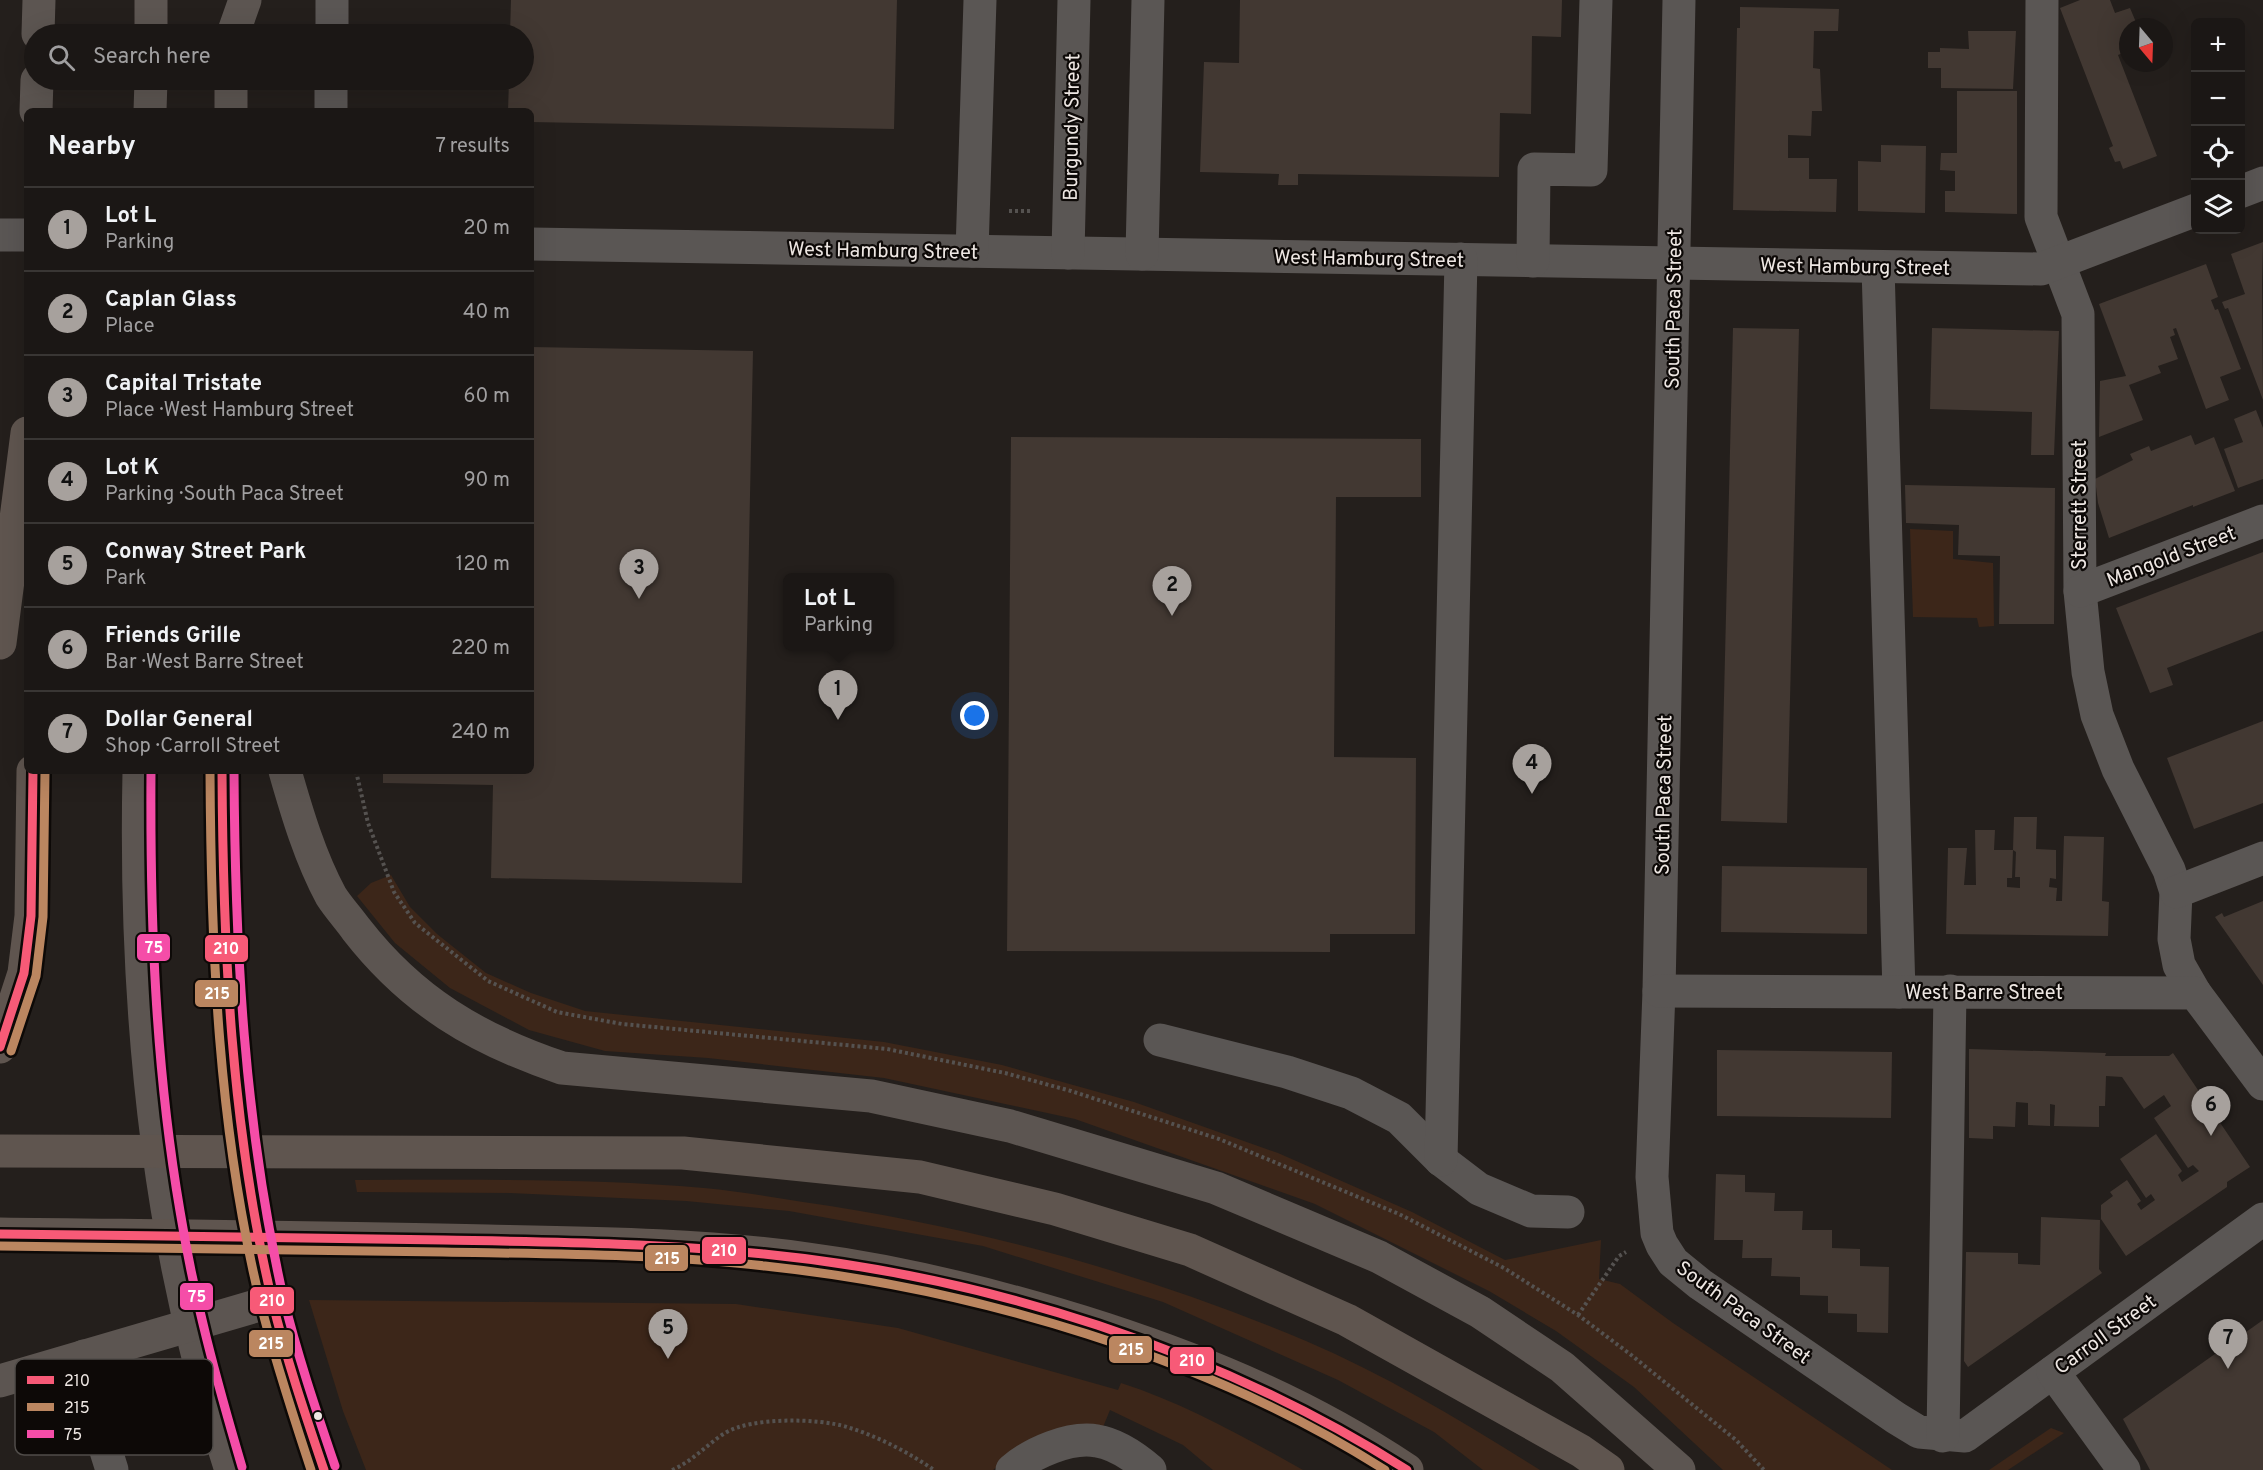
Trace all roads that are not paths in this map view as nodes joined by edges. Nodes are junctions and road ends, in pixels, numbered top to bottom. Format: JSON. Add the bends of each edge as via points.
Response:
{"nodes":[{"id":1,"x":39,"y":0,"type":"edge"},
{"id":2,"x":151,"y":0,"type":"edge"},
{"id":3,"x":231,"y":0,"type":"edge"},
{"id":4,"x":245,"y":0,"type":"edge"},
{"id":5,"x":332,"y":0,"type":"edge"},
{"id":6,"x":980,"y":0,"type":"edge"},
{"id":7,"x":1074,"y":0,"type":"edge"},
{"id":8,"x":1148,"y":0,"type":"edge"},
{"id":9,"x":1596,"y":0,"type":"edge"},
{"id":10,"x":1679,"y":0,"type":"edge"},
{"id":11,"x":2042,"y":0,"type":"edge"},
{"id":12,"x":38,"y":24,"type":"edge"},
{"id":13,"x":151,"y":24,"type":"edge"},
{"id":14,"x":232,"y":24,"type":"edge"},
{"id":15,"x":236,"y":24,"type":"edge"},
{"id":16,"x":332,"y":24,"type":"edge"},
{"id":17,"x":37,"y":90,"type":"edge"},
{"id":18,"x":151,"y":90,"type":"edge"},
{"id":19,"x":231,"y":90,"type":"edge"},
{"id":20,"x":331,"y":90,"type":"edge"},
{"id":21,"x":36,"y":108,"type":"edge"},
{"id":22,"x":150,"y":108,"type":"edge"},
{"id":23,"x":231,"y":108,"type":"edge"},
{"id":24,"x":331,"y":108,"type":"edge"},
{"id":25,"x":2263,"y":183,"type":"edge"},
{"id":26,"x":2245,"y":190,"type":"edge"},
{"id":27,"x":2191,"y":212,"type":"edge"},
{"id":28,"x":0,"y":235,"type":"edge"},
{"id":29,"x":24,"y":235,"type":"edge"},
{"id":30,"x":534,"y":244,"type":"edge"},
{"id":31,"x":972,"y":251,"type":"junction"},
{"id":32,"x":1068,"y":253,"type":"junction"},
{"id":33,"x":1142,"y":254,"type":"junction"},
{"id":34,"x":1461,"y":259,"type":"junction"},
{"id":35,"x":1533,"y":261,"type":"junction"},
{"id":36,"x":2059,"y":262,"type":"junction"},
{"id":37,"x":1674,"y":263,"type":"junction"},
{"id":38,"x":1878,"y":267,"type":"junction"},
{"id":39,"x":24,"y":457,"type":"edge"},
{"id":40,"x":2263,"y":521,"type":"edge"},
{"id":41,"x":2080,"y":591,"type":"junction"},
{"id":42,"x":0,"y":643,"type":"edge"},
{"id":43,"x":33,"y":774,"type":"edge"},
{"id":44,"x":139,"y":774,"type":"edge"},
{"id":45,"x":222,"y":774,"type":"edge"},
{"id":46,"x":286,"y":774,"type":"edge"},
{"id":47,"x":2263,"y":858,"type":"edge"},
{"id":48,"x":2176,"y":892,"type":"junction"},
{"id":49,"x":1659,"y":990,"type":"junction"},
{"id":50,"x":1950,"y":991,"type":"junction"},
{"id":51,"x":1899,"y":992,"type":"junction"},
{"id":52,"x":2195,"y":993,"type":"junction"},
{"id":53,"x":1160,"y":1040,"type":"dead end"},
{"id":54,"x":0,"y":1047,"type":"edge"},
{"id":55,"x":2263,"y":1084,"type":"edge"},
{"id":56,"x":0,"y":1151,"type":"edge"},
{"id":57,"x":1441,"y":1160,"type":"junction"},
{"id":58,"x":1568,"y":1212,"type":"dead end"},
{"id":59,"x":2263,"y":1219,"type":"edge"},
{"id":60,"x":0,"y":1234,"type":"edge"},
{"id":61,"x":273,"y":1301,"type":"junction"},
{"id":62,"x":189,"y":1326,"type":"junction"},
{"id":63,"x":84,"y":1356,"type":"junction"},
{"id":64,"x":74,"y":1359,"type":"edge"},
{"id":65,"x":85,"y":1359,"type":"edge"},
{"id":66,"x":199,"y":1359,"type":"edge"},
{"id":67,"x":2053,"y":1372,"type":"junction"},
{"id":68,"x":15,"y":1377,"type":"edge"},
{"id":69,"x":0,"y":1381,"type":"edge"},
{"id":70,"x":213,"y":1408,"type":"edge"},
{"id":71,"x":1943,"y":1436,"type":"junction"},
{"id":72,"x":107,"y":1455,"type":"edge"},
{"id":73,"x":112,"y":1470,"type":"edge"},
{"id":74,"x":231,"y":1470,"type":"edge"},
{"id":75,"x":324,"y":1470,"type":"edge"},
{"id":76,"x":1012,"y":1470,"type":"edge"},
{"id":77,"x":1150,"y":1470,"type":"edge"},
{"id":78,"x":1407,"y":1470,"type":"edge"},
{"id":79,"x":1608,"y":1470,"type":"edge"},
{"id":80,"x":1679,"y":1470,"type":"edge"},
{"id":81,"x":2124,"y":1470,"type":"edge"}],
"edges":[{"from":1,"to":12,"type":"main road"},
{"from":2,"to":13,"type":"main road"},
{"from":3,"to":14,"type":"main road"},
{"from":4,"to":15,"type":"main road"},
{"from":5,"to":16,"type":"street"},
{"from":6,"to":31,"type":"street"},
{"from":7,"to":32,"type":"street","name":"Burgundy Street"},
{"from":8,"to":33,"type":"street"},
{"from":9,"to":35,"type":"street","via":[[1591,170],[1534,170]]},
{"from":10,"to":37,"type":"street","name":"South Paca Street"},
{"from":11,"to":36,"type":"street","name":"Sterrett Street","via":[[2040,217]]},
{"from":17,"to":21,"type":"main road"},
{"from":18,"to":22,"type":"main road"},
{"from":19,"to":23,"type":"main road"},
{"from":20,"to":24,"type":"street"},
{"from":25,"to":26,"type":"street"},
{"from":27,"to":36,"type":"street","name":"West Hamburg Street"},
{"from":28,"to":29,"type":"street"},
{"from":30,"to":31,"type":"street","name":"West Hamburg Street"},
{"from":31,"to":32,"type":"street","name":"West Hamburg Street"},
{"from":32,"to":33,"type":"street","name":"West Hamburg Street"},
{"from":33,"to":34,"type":"street","name":"West Hamburg Street"},
{"from":34,"to":35,"type":"street","name":"West Hamburg Street"},
{"from":34,"to":57,"type":"street"},
{"from":35,"to":37,"type":"street","name":"West Hamburg Street"},
{"from":36,"to":38,"type":"street","name":"West Hamburg Street","via":[[2041,269]]},
{"from":36,"to":41,"type":"street","name":"Sterrett Street","via":[[2078,314]]},
{"from":37,"to":38,"type":"street","name":"West Hamburg Street"},
{"from":37,"to":49,"type":"street","name":"South Paca Street"},
{"from":38,"to":51,"type":"street"},
{"from":39,"to":42,"type":"highway"},
{"from":40,"to":41,"type":"street","name":"Mangold Street"},
{"from":41,"to":48,"type":"street","name":"Sterrett Street","via":[[2088,672],[2097,715]]},
{"from":43,"to":54,"type":"highway","via":[[27,950],[24,973]]},
{"from":44,"to":62,"type":"main road","via":[[139,898],[148,1057],[161,1171]]},
{"from":45,"to":61,"type":"main road","via":[[222,874],[233,1047],[243,1140]]},
{"from":46,"to":80,"type":"main road","via":[[315,863],[332,897],[370,947],[401,979],[473,1031],[513,1052],[562,1068],[871,1096],[1010,1126],[1216,1188],[1379,1257],[1480,1312],[1562,1367]]},
{"from":47,"to":48,"type":"street"},
{"from":48,"to":52,"type":"street","name":"Sterrett Street","via":[[2174,939],[2179,965]]},
{"from":49,"to":51,"type":"street","name":"West Barre Street"},
{"from":49,"to":71,"type":"street","name":"South Paca Street","via":[[1652,1177],[1657,1233],[1673,1262],[1740,1313],[1919,1432]]},
{"from":50,"to":51,"type":"street","name":"West Barre Street"},
{"from":50,"to":52,"type":"street","name":"West Barre Street"},
{"from":50,"to":71,"type":"street"},
{"from":52,"to":55,"type":"street"},
{"from":53,"to":57,"type":"street","via":[[1287,1072],[1351,1093],[1399,1118]]},
{"from":56,"to":79,"type":"highway","via":[[682,1153],[920,1177],[1055,1209],[1190,1250],[1347,1320],[1581,1451]]},
{"from":57,"to":58,"type":"street","via":[[1479,1189],[1532,1212]]},
{"from":59,"to":67,"type":"street","name":"Carroll Street"},
{"from":60,"to":78,"type":"highway","via":[[686,1245],[809,1259],[917,1278],[1052,1312],[1184,1355],[1271,1392],[1360,1438]]},
{"from":61,"to":62,"type":"main road"},
{"from":61,"to":75,"type":"main road","via":[[296,1392]]},
{"from":62,"to":63,"type":"main road"},
{"from":62,"to":66,"type":"main road"},
{"from":63,"to":64,"type":"main road"},
{"from":63,"to":65,"type":"street"},
{"from":67,"to":71,"type":"street","name":"Carroll Street","via":[[1965,1436]]},
{"from":67,"to":81,"type":"street"},
{"from":68,"to":69,"type":"main road"},
{"from":70,"to":74,"type":"main road"},
{"from":72,"to":73,"type":"street"},
{"from":76,"to":77,"type":"street","via":[[1024,1459],[1046,1449],[1085,1440],[1119,1450]]}]}
